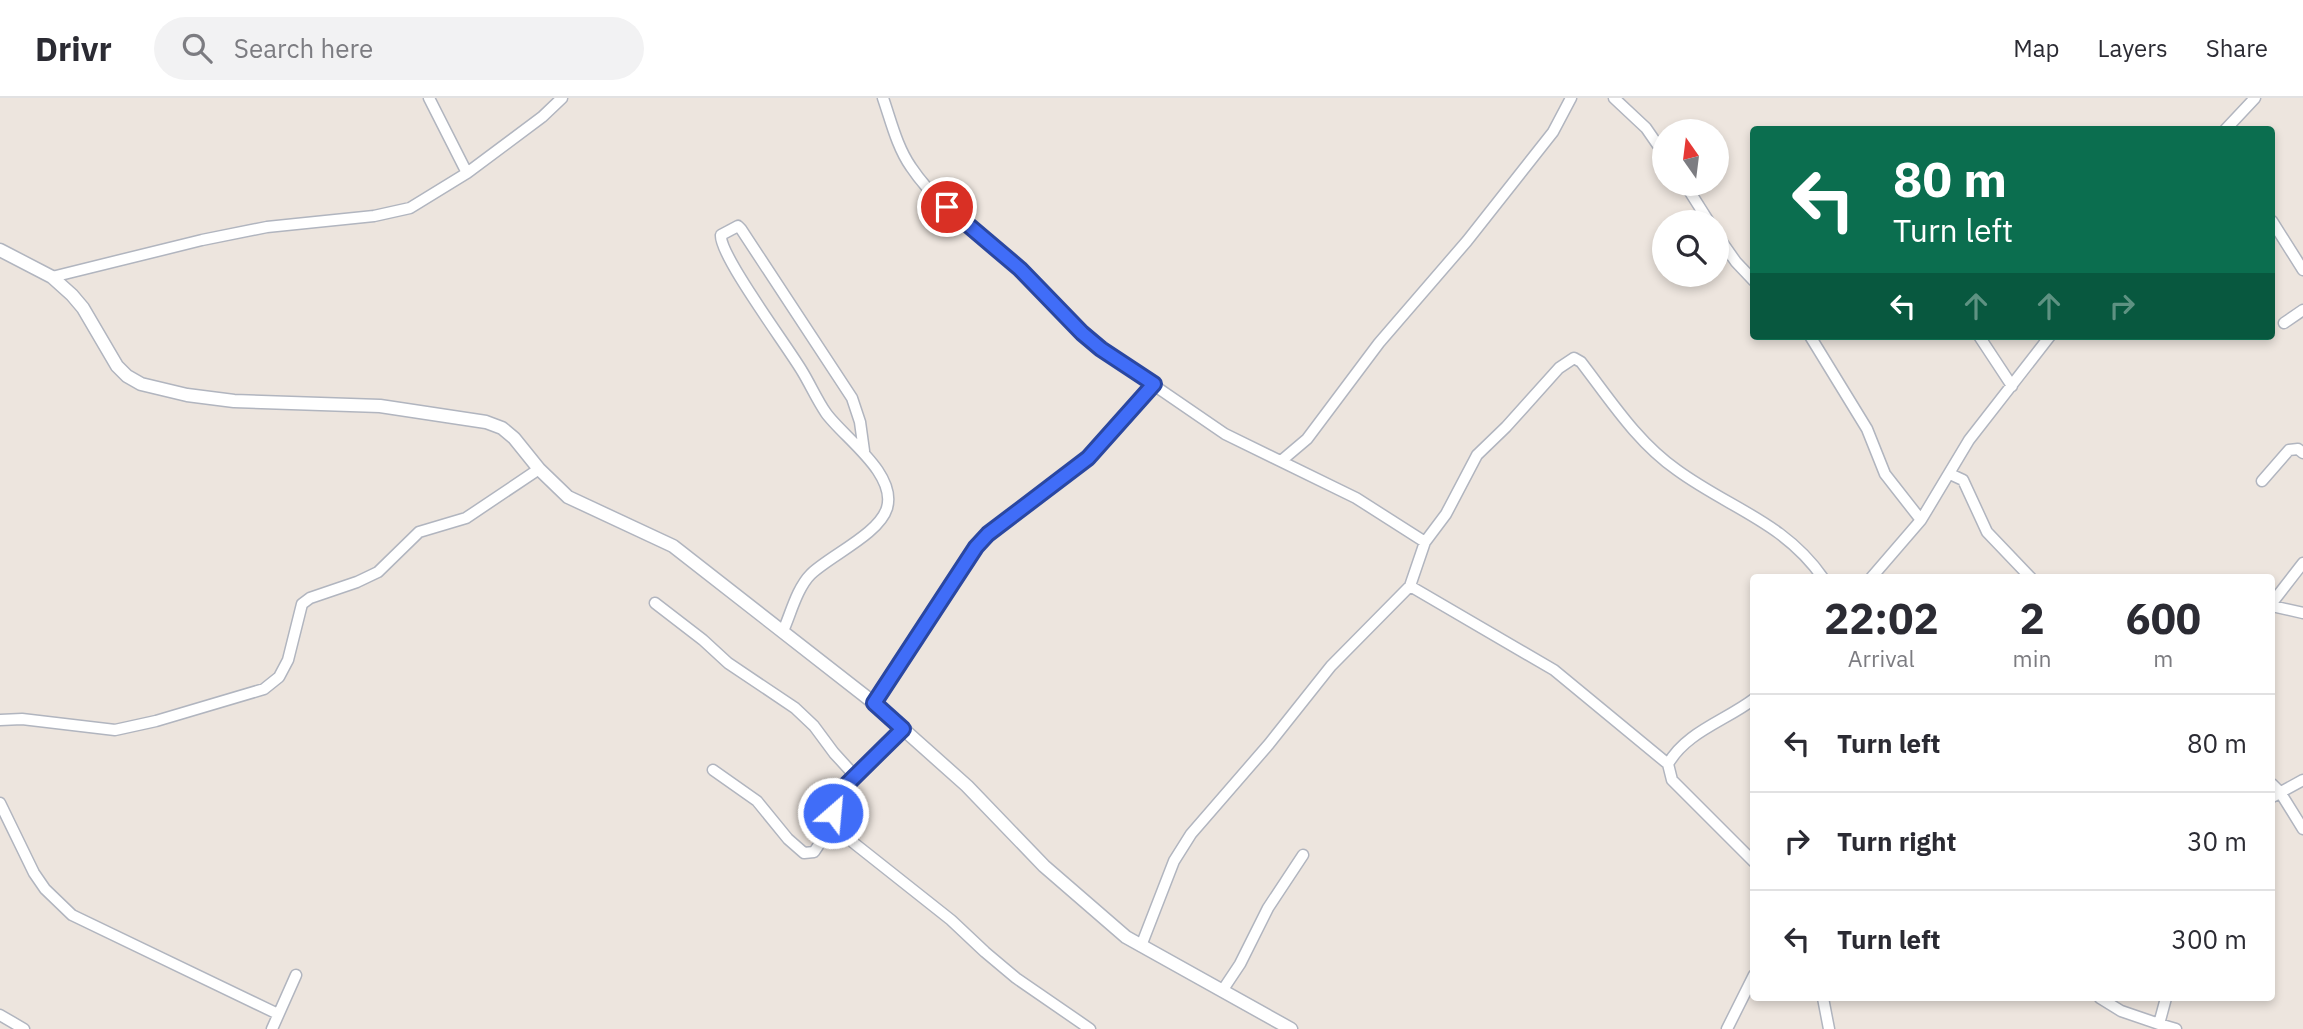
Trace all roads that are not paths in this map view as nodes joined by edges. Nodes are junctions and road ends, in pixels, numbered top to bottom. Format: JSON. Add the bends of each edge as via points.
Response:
{"nodes":[{"id":1,"x":429,"y":98,"type":"edge"},
{"id":2,"x":562,"y":98,"type":"edge"},
{"id":3,"x":883,"y":98,"type":"edge"},
{"id":4,"x":1571,"y":98,"type":"edge"},
{"id":5,"x":1614,"y":98,"type":"edge"},
{"id":6,"x":2249,"y":100,"type":"edge"},
{"id":7,"x":2228,"y":126,"type":"edge"},
{"id":8,"x":1652,"y":137,"type":"edge"},
{"id":9,"x":467,"y":173,"type":"junction"},
{"id":10,"x":2275,"y":226,"type":"edge"},
{"id":11,"x":0,"y":250,"type":"edge"},
{"id":12,"x":1729,"y":252,"type":"edge"},
{"id":13,"x":2303,"y":270,"type":"edge"},
{"id":14,"x":52,"y":277,"type":"junction"},
{"id":15,"x":1750,"y":277,"type":"edge"},
{"id":16,"x":2303,"y":310,"type":"edge"},
{"id":17,"x":2284,"y":323,"type":"dead end"},
{"id":18,"x":1812,"y":340,"type":"edge"},
{"id":19,"x":1982,"y":340,"type":"edge"},
{"id":20,"x":2046,"y":340,"type":"edge"},
{"id":21,"x":1154,"y":384,"type":"junction"},
{"id":22,"x":2012,"y":386,"type":"junction"},
{"id":23,"x":864,"y":451,"type":"junction"},
{"id":24,"x":2303,"y":453,"type":"edge"},
{"id":25,"x":1281,"y":461,"type":"junction"},
{"id":26,"x":539,"y":469,"type":"junction"},
{"id":27,"x":1951,"y":474,"type":"junction"},
{"id":28,"x":2262,"y":481,"type":"dead end"},
{"id":29,"x":1921,"y":520,"type":"junction"},
{"id":30,"x":1425,"y":542,"type":"junction"},
{"id":31,"x":2303,"y":563,"type":"edge"},
{"id":32,"x":1820,"y":574,"type":"edge"},
{"id":33,"x":1874,"y":574,"type":"edge"},
{"id":34,"x":2027,"y":574,"type":"edge"},
{"id":35,"x":1410,"y":586,"type":"junction"},
{"id":36,"x":2275,"y":600,"type":"edge"},
{"id":37,"x":655,"y":603,"type":"dead end"},
{"id":38,"x":2275,"y":605,"type":"edge"},
{"id":39,"x":2303,"y":613,"type":"edge"},
{"id":40,"x":783,"y":631,"type":"junction"},
{"id":41,"x":1750,"y":702,"type":"edge"},
{"id":42,"x":874,"y":703,"type":"junction"},
{"id":43,"x":0,"y":720,"type":"edge"},
{"id":44,"x":903,"y":729,"type":"junction"},
{"id":45,"x":1668,"y":764,"type":"junction"},
{"id":46,"x":713,"y":770,"type":"dead end"},
{"id":47,"x":856,"y":777,"type":"junction"},
{"id":48,"x":2303,"y":780,"type":"edge"},
{"id":49,"x":2276,"y":795,"type":"edge"},
{"id":50,"x":0,"y":803,"type":"edge"},
{"id":51,"x":836,"y":819,"type":"junction"},
{"id":52,"x":2303,"y":830,"type":"edge"},
{"id":53,"x":1303,"y":855,"type":"dead end"},
{"id":54,"x":1750,"y":858,"type":"edge"},
{"id":55,"x":1141,"y":946,"type":"junction"},
{"id":56,"x":296,"y":975,"type":"dead end"},
{"id":57,"x":1750,"y":983,"type":"edge"},
{"id":58,"x":1222,"y":991,"type":"junction"},
{"id":59,"x":1824,"y":1001,"type":"edge"},
{"id":60,"x":2105,"y":1001,"type":"edge"},
{"id":61,"x":2165,"y":1001,"type":"edge"},
{"id":62,"x":0,"y":1014,"type":"edge"},
{"id":63,"x":278,"y":1014,"type":"junction"},
{"id":64,"x":2159,"y":1024,"type":"junction"},
{"id":65,"x":24,"y":1029,"type":"edge"},
{"id":66,"x":272,"y":1029,"type":"edge"},
{"id":67,"x":1090,"y":1029,"type":"edge"},
{"id":68,"x":1291,"y":1029,"type":"edge"},
{"id":69,"x":1727,"y":1029,"type":"edge"},
{"id":70,"x":1829,"y":1029,"type":"edge"},
{"id":71,"x":2176,"y":1029,"type":"edge"}],
"edges":[{"from":1,"to":9,"type":"street"},
{"from":2,"to":9,"type":"street"},
{"from":3,"to":21,"type":"street","via":[[900,148],[930,191],[1020,269],[1091,341]]},
{"from":4,"to":25,"type":"street","via":[[1553,132],[1467,241],[1379,343],[1307,439]]},
{"from":5,"to":8,"type":"street"},
{"from":6,"to":7,"type":"street"},
{"from":9,"to":14,"type":"street","via":[[410,208],[267,227]]},
{"from":10,"to":13,"type":"street"},
{"from":11,"to":14,"type":"street"},
{"from":12,"to":15,"type":"street"},
{"from":14,"to":26,"type":"street","via":[[83,308],[117,366],[141,384],[234,401],[380,406],[486,422],[514,438]]},
{"from":16,"to":17,"type":"street"},
{"from":18,"to":29,"type":"street","via":[[1867,429],[1885,474]]},
{"from":19,"to":22,"type":"street"},
{"from":20,"to":22,"type":"street"},
{"from":21,"to":25,"type":"street","via":[[1225,434]]},
{"from":21,"to":42,"type":"street","via":[[1088,458],[981,541]]},
{"from":22,"to":27,"type":"street","via":[[1969,440]]},
{"from":23,"to":23,"type":"street","via":[[826,413],[723,247],[720,239],[725,231],[741,229],[833,367],[852,398]]},
{"from":23,"to":40,"type":"street","via":[[887,492],[887,508],[874,527],[806,580]]},
{"from":24,"to":28,"type":"street","via":[[2289,450]]},
{"from":25,"to":30,"type":"street","via":[[1356,498]]},
{"from":26,"to":40,"type":"street","via":[[568,497],[673,546]]},
{"from":26,"to":43,"type":"street","via":[[466,518],[419,532],[378,572],[302,604],[288,660],[279,677],[264,689],[115,730]]},
{"from":27,"to":29,"type":"street"},
{"from":27,"to":34,"type":"street","via":[[1963,480],[1987,532]]},
{"from":29,"to":33,"type":"street"},
{"from":30,"to":32,"type":"street","via":[[1446,514],[1477,455],[1559,368],[1574,358],[1650,449],[1693,481],[1766,522]]},
{"from":30,"to":35,"type":"street"},
{"from":31,"to":36,"type":"street"},
{"from":35,"to":45,"type":"street","via":[[1554,670]]},
{"from":35,"to":55,"type":"street","via":[[1331,666],[1191,834],[1174,861]]},
{"from":37,"to":47,"type":"street","via":[[728,663],[794,708]]},
{"from":38,"to":39,"type":"street"},
{"from":40,"to":42,"type":"street"},
{"from":41,"to":45,"type":"street","via":[[1698,733]]},
{"from":42,"to":44,"type":"street"},
{"from":44,"to":47,"type":"street"},
{"from":44,"to":55,"type":"street","via":[[967,786],[1044,866]]},
{"from":45,"to":54,"type":"street","via":[[1672,780]]},
{"from":46,"to":51,"type":"street","via":[[757,801],[804,853],[814,852]]},
{"from":47,"to":51,"type":"street","via":[[834,797]]},
{"from":48,"to":49,"type":"street"},
{"from":49,"to":52,"type":"street"},
{"from":50,"to":63,"type":"street","via":[[39,881],[72,915]]},
{"from":51,"to":67,"type":"street","via":[[850,841],[951,920],[995,961]]},
{"from":53,"to":58,"type":"street"},
{"from":55,"to":58,"type":"street"},
{"from":56,"to":63,"type":"street"},
{"from":57,"to":69,"type":"street"},
{"from":58,"to":68,"type":"street"},
{"from":59,"to":70,"type":"street"},
{"from":60,"to":64,"type":"street"},
{"from":61,"to":64,"type":"street"},
{"from":62,"to":65,"type":"street"},
{"from":63,"to":66,"type":"street"},
{"from":64,"to":71,"type":"street"}]}
